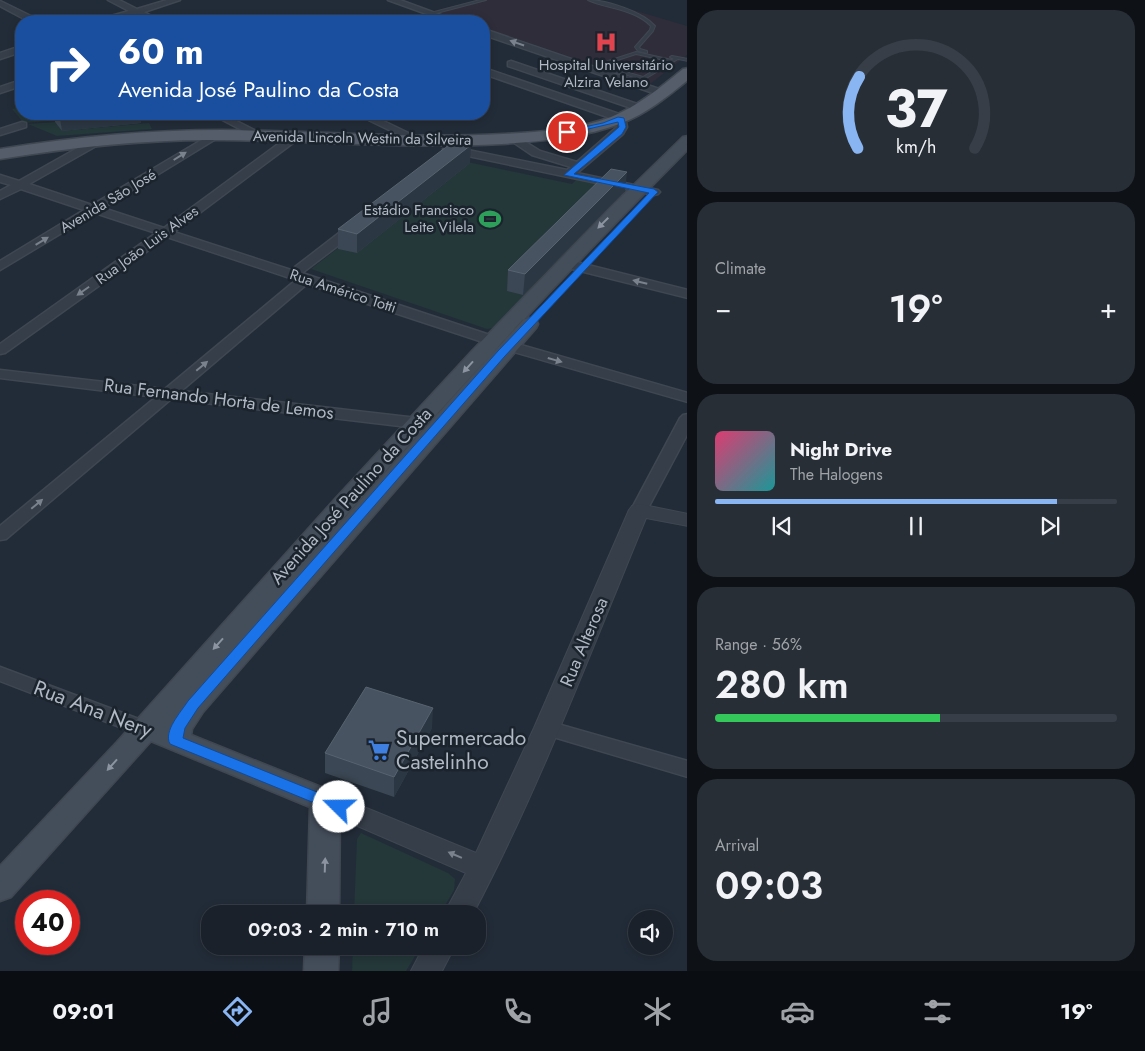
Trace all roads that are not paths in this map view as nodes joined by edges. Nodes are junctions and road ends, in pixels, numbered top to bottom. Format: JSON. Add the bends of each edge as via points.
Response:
{"nodes":[{"id":1,"x":112,"y":0,"type":"edge"},
{"id":2,"x":176,"y":0,"type":"edge"},
{"id":3,"x":392,"y":0,"type":"edge"},
{"id":4,"x":484,"y":0,"type":"edge"},
{"id":5,"x":590,"y":0,"type":"edge"},
{"id":6,"x":0,"y":3,"type":"edge"},
{"id":7,"x":134,"y":11,"type":"junction"},
{"id":8,"x":429,"y":13,"type":"junction"},
{"id":9,"x":16,"y":15,"type":"edge"},
{"id":10,"x":122,"y":15,"type":"edge"},
{"id":11,"x":144,"y":15,"type":"edge"},
{"id":12,"x":422,"y":15,"type":"edge"},
{"id":13,"x":435,"y":15,"type":"edge"},
{"id":14,"x":490,"y":34,"type":"edge"},
{"id":15,"x":15,"y":51,"type":"edge"},
{"id":16,"x":0,"y":56,"type":"edge"},
{"id":17,"x":675,"y":59,"type":"junction"},
{"id":18,"x":687,"y":60,"type":"edge"},
{"id":19,"x":511,"y":64,"type":"dead end"},
{"id":20,"x":490,"y":73,"type":"edge"},
{"id":21,"x":687,"y":73,"type":"edge"},
{"id":22,"x":15,"y":85,"type":"edge"},
{"id":23,"x":0,"y":90,"type":"edge"},
{"id":24,"x":662,"y":93,"type":"junction"},
{"id":25,"x":640,"y":108,"type":"junction"},
{"id":26,"x":621,"y":118,"type":"junction"},
{"id":27,"x":228,"y":120,"type":"edge"},
{"id":28,"x":374,"y":120,"type":"edge"},
{"id":29,"x":22,"y":125,"type":"dead end"},
{"id":30,"x":0,"y":132,"type":"edge"},
{"id":31,"x":215,"y":135,"type":"junction"},
{"id":32,"x":261,"y":136,"type":"junction"},
{"id":33,"x":293,"y":138,"type":"junction"},
{"id":34,"x":512,"y":138,"type":"junction"},
{"id":35,"x":100,"y":139,"type":"junction"},
{"id":36,"x":420,"y":141,"type":"junction"},
{"id":37,"x":687,"y":141,"type":"edge"},
{"id":38,"x":446,"y":148,"type":"junction"},
{"id":39,"x":0,"y":154,"type":"edge"},
{"id":40,"x":687,"y":159,"type":"edge"},
{"id":41,"x":579,"y":166,"type":"junction"},
{"id":42,"x":568,"y":175,"type":"junction"},
{"id":43,"x":0,"y":178,"type":"edge"},
{"id":44,"x":20,"y":185,"type":"junction"},
{"id":45,"x":646,"y":190,"type":"junction"},
{"id":46,"x":0,"y":196,"type":"edge"},
{"id":47,"x":94,"y":210,"type":"junction"},
{"id":48,"x":363,"y":220,"type":"edge"},
{"id":49,"x":166,"y":232,"type":"junction"},
{"id":50,"x":573,"y":265,"type":"junction"},
{"id":51,"x":0,"y":266,"type":"edge"},
{"id":52,"x":299,"y":276,"type":"junction"},
{"id":53,"x":687,"y":294,"type":"edge"},
{"id":54,"x":500,"y":344,"type":"junction"},
{"id":55,"x":0,"y":350,"type":"edge"},
{"id":56,"x":0,"y":374,"type":"edge"},
{"id":57,"x":170,"y":393,"type":"junction"},
{"id":58,"x":687,"y":398,"type":"edge"},
{"id":59,"x":687,"y":420,"type":"edge"},
{"id":60,"x":427,"y":425,"type":"junction"},
{"id":61,"x":639,"y":510,"type":"junction"},
{"id":62,"x":687,"y":520,"type":"edge"},
{"id":63,"x":0,"y":535,"type":"edge"},
{"id":64,"x":254,"y":619,"type":"junction"},
{"id":65,"x":0,"y":674,"type":"edge"},
{"id":66,"x":145,"y":728,"type":"junction"},
{"id":67,"x":547,"y":728,"type":"junction"},
{"id":68,"x":176,"y":740,"type":"junction"},
{"id":69,"x":687,"y":769,"type":"edge"},
{"id":70,"x":325,"y":801,"type":"junction"},
{"id":71,"x":484,"y":868,"type":"junction"},
{"id":72,"x":0,"y":888,"type":"edge"},
{"id":73,"x":323,"y":905,"type":"edge"},
{"id":74,"x":463,"y":905,"type":"edge"},
{"id":75,"x":322,"y":955,"type":"edge"},
{"id":76,"x":435,"y":955,"type":"edge"},
{"id":77,"x":321,"y":971,"type":"edge"},
{"id":78,"x":426,"y":971,"type":"edge"}],
"edges":[{"from":1,"to":7,"type":"street"},
{"from":2,"to":7,"type":"street"},
{"from":3,"to":8,"type":"street"},
{"from":4,"to":8,"type":"lane"},
{"from":5,"to":17,"type":"lane","via":[[647,19],[654,26],[638,50]]},
{"from":6,"to":9,"type":"street"},
{"from":7,"to":10,"type":"street"},
{"from":7,"to":11,"type":"street"},
{"from":8,"to":12,"type":"lane"},
{"from":8,"to":13,"type":"street"},
{"from":24,"to":14,"type":"street","one_way":true},
{"from":15,"to":16,"type":"street"},
{"from":17,"to":17,"type":"lane","via":[[643,79],[598,65],[636,53]]},
{"from":17,"to":18,"type":"lane"},
{"from":19,"to":25,"type":"street"},
{"from":20,"to":26,"type":"street"},
{"from":21,"to":24,"type":"main road","name":"Avenida Lincoln Westin da Silveira"},
{"from":22,"to":23,"type":"street"},
{"from":24,"to":25,"type":"main road","name":"Avenida Lincoln Westin da Silveira"},
{"from":25,"to":26,"type":"main road","name":"Avenida Lincoln Westin da Silveira"},
{"from":26,"to":34,"type":"main road","name":"Avenida Lincoln Westin da Silveira","via":[[567,132]]},
{"from":26,"to":41,"type":"street","via":[[619,132]]},
{"from":27,"to":32,"type":"street"},
{"from":28,"to":36,"type":"street"},
{"from":29,"to":30,"type":"street"},
{"from":31,"to":32,"type":"main road","name":"Avenida Lincoln Westin da Silveira"},
{"from":31,"to":35,"type":"main road","name":"Avenida Lincoln Westin da Silveira"},
{"from":47,"to":31,"type":"street","name":"Avenida São José","one_way":true},
{"from":32,"to":33,"type":"main road","name":"Avenida Lincoln Westin da Silveira"},
{"from":33,"to":36,"type":"main road","name":"Avenida Lincoln Westin da Silveira"},
{"from":33,"to":49,"type":"street","name":"Rua João Luis Alves"},
{"from":34,"to":38,"type":"main road","name":"Avenida Lincoln Westin da Silveira"},
{"from":34,"to":41,"type":"street","via":[[536,153]]},
{"from":35,"to":39,"type":"main road","name":"Avenida Lincoln Westin da Silveira"},
{"from":35,"to":44,"type":"street"},
{"from":36,"to":38,"type":"main road","name":"Avenida Lincoln Westin da Silveira"},
{"from":37,"to":45,"type":"main road","name":"Avenida José Paulino da Costa"},
{"from":38,"to":42,"type":"street"},
{"from":40,"to":45,"type":"main road","name":"Avenida José Paulino da Costa"},
{"from":41,"to":42,"type":"street"},
{"from":42,"to":45,"type":"street"},
{"from":43,"to":44,"type":"street","name":"Rua Américo Totti"},
{"from":44,"to":46,"type":"street"},
{"from":44,"to":47,"type":"street","name":"Rua Américo Totti"},
{"from":45,"to":50,"type":"main road","name":"Avenida José Paulino da Costa"},
{"from":47,"to":49,"type":"street","name":"Rua Américo Totti"},
{"from":51,"to":47,"type":"street","name":"Avenida São José","one_way":true},
{"from":48,"to":52,"type":"street"},
{"from":49,"to":52,"type":"street","name":"Rua Américo Totti"},
{"from":49,"to":55,"type":"street","name":"Rua João Luis Alves","one_way":true},
{"from":53,"to":50,"type":"street","one_way":true},
{"from":50,"to":54,"type":"main road","name":"Avenida José Paulino da Costa"},
{"from":52,"to":54,"type":"street","name":"Rua Américo Totti"},
{"from":57,"to":52,"type":"street","one_way":true},
{"from":54,"to":58,"type":"street","name":"Rua Américo Totti","one_way":true},
{"from":54,"to":60,"type":"main road","name":"Avenida José Paulino da Costa"},
{"from":56,"to":57,"type":"street","name":"Rua Fernando Horta de Lemos"},
{"from":57,"to":60,"type":"street","name":"Rua Fernando Horta de Lemos"},
{"from":63,"to":57,"type":"street","one_way":true},
{"from":59,"to":61,"type":"street","name":"Rua Alterosa"},
{"from":60,"to":64,"type":"main road","name":"Avenida José Paulino da Costa"},
{"from":61,"to":62,"type":"street"},
{"from":61,"to":67,"type":"street","name":"Rua Alterosa"},
{"from":64,"to":66,"type":"main road","name":"Avenida José Paulino da Costa","one_way":true},
{"from":64,"to":68,"type":"main road","name":"Avenida José Paulino da Costa","via":[[178,728]]},
{"from":65,"to":66,"type":"street","name":"Rua Ana Nery"},
{"from":66,"to":68,"type":"main road","name":"Rua Ana Nery"},
{"from":66,"to":72,"type":"main road","name":"Avenida José Paulino da Costa","one_way":true},
{"from":67,"to":69,"type":"street"},
{"from":67,"to":71,"type":"street","name":"Rua Alterosa"},
{"from":68,"to":70,"type":"main road","name":"Rua Ana Nery"},
{"from":71,"to":70,"type":"street","one_way":true},
{"from":73,"to":70,"type":"main road","one_way":true},
{"from":71,"to":74,"type":"street","name":"Rua Alterosa"},
{"from":75,"to":77,"type":"main road"},
{"from":76,"to":78,"type":"street"}]}
